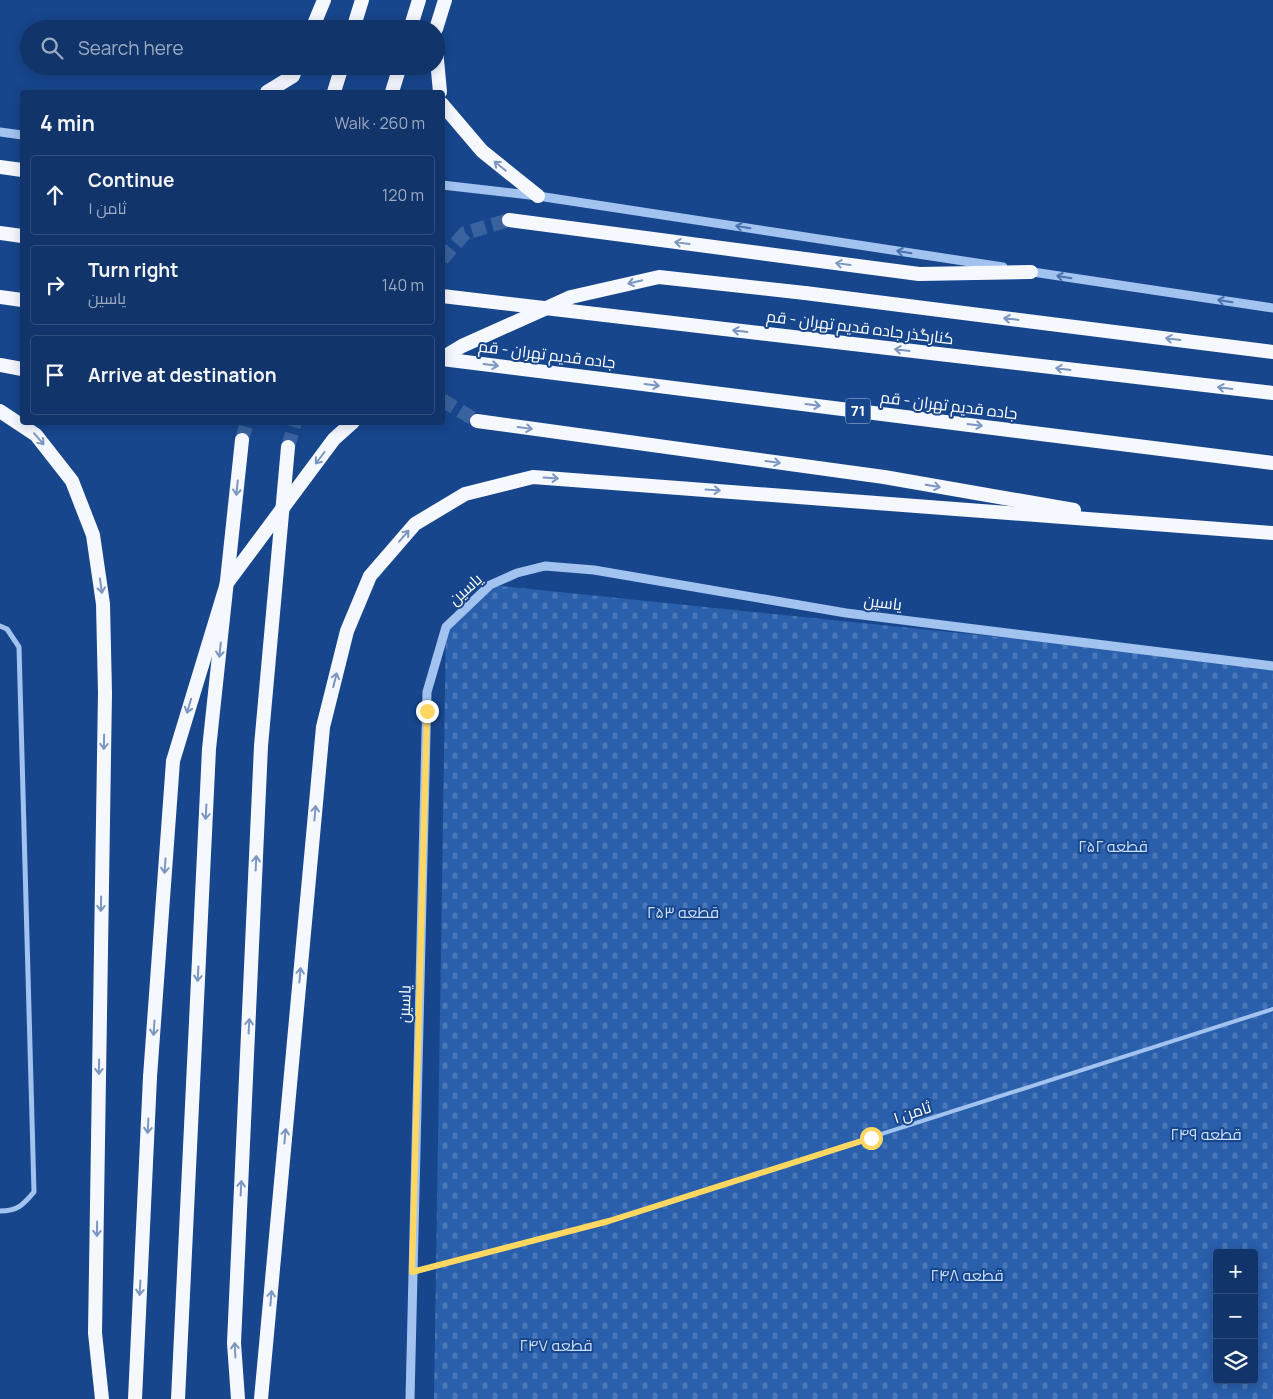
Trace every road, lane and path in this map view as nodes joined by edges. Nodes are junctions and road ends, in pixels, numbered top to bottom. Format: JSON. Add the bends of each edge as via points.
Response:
{"nodes":[{"id":1,"x":324,"y":0,"type":"edge"},
{"id":2,"x":362,"y":0,"type":"edge"},
{"id":3,"x":419,"y":0,"type":"edge"},
{"id":4,"x":445,"y":0,"type":"edge"},
{"id":5,"x":316,"y":20,"type":"edge"},
{"id":6,"x":356,"y":20,"type":"edge"},
{"id":7,"x":413,"y":20,"type":"edge"},
{"id":8,"x":439,"y":20,"type":"edge"},
{"id":9,"x":293,"y":75,"type":"edge"},
{"id":10,"x":339,"y":75,"type":"edge"},
{"id":11,"x":397,"y":75,"type":"edge"},
{"id":12,"x":438,"y":75,"type":"edge"},
{"id":13,"x":270,"y":90,"type":"edge"},
{"id":14,"x":335,"y":90,"type":"edge"},
{"id":15,"x":393,"y":90,"type":"edge"},
{"id":16,"x":440,"y":90,"type":"edge"},
{"id":17,"x":445,"y":108,"type":"edge"},
{"id":18,"x":0,"y":132,"type":"edge"},
{"id":19,"x":20,"y":135,"type":"edge"},
{"id":20,"x":0,"y":167,"type":"edge"},
{"id":21,"x":20,"y":170,"type":"edge"},
{"id":22,"x":445,"y":185,"type":"edge"},
{"id":23,"x":538,"y":196,"type":"junction"},
{"id":24,"x":509,"y":220,"type":"tunnel mouth"},
{"id":25,"x":0,"y":233,"type":"edge"},
{"id":26,"x":20,"y":236,"type":"edge"},
{"id":27,"x":1031,"y":272,"type":"junction"},
{"id":28,"x":445,"y":296,"type":"edge"},
{"id":29,"x":0,"y":297,"type":"edge"},
{"id":30,"x":20,"y":300,"type":"edge"},
{"id":31,"x":1273,"y":308,"type":"edge"},
{"id":32,"x":1273,"y":352,"type":"edge"},
{"id":33,"x":445,"y":356,"type":"edge"},
{"id":34,"x":445,"y":358,"type":"edge"},
{"id":35,"x":0,"y":365,"type":"edge"},
{"id":36,"x":20,"y":368,"type":"edge"},
{"id":37,"x":1273,"y":393,"type":"edge"},
{"id":38,"x":0,"y":411,"type":"edge"},
{"id":39,"x":477,"y":421,"type":"tunnel mouth"},
{"id":40,"x":20,"y":424,"type":"edge"},
{"id":41,"x":22,"y":425,"type":"edge"},
{"id":42,"x":350,"y":425,"type":"edge"},
{"id":43,"x":242,"y":440,"type":"tunnel mouth"},
{"id":44,"x":288,"y":446,"type":"tunnel mouth"},
{"id":45,"x":1273,"y":463,"type":"edge"},
{"id":46,"x":1158,"y":524,"type":"junction"},
{"id":47,"x":1273,"y":533,"type":"edge"},
{"id":48,"x":0,"y":626,"type":"edge"},
{"id":49,"x":1273,"y":666,"type":"edge"},
{"id":50,"x":1273,"y":1010,"type":"edge"},
{"id":51,"x":0,"y":1211,"type":"edge"},
{"id":52,"x":412,"y":1272,"type":"junction"},
{"id":53,"x":102,"y":1399,"type":"edge"},
{"id":54,"x":135,"y":1399,"type":"edge"},
{"id":55,"x":178,"y":1399,"type":"edge"},
{"id":56,"x":238,"y":1399,"type":"edge"},
{"id":57,"x":261,"y":1399,"type":"edge"},
{"id":58,"x":410,"y":1399,"type":"edge"}],
"edges":[{"from":1,"to":5,"type":"highway"},
{"from":2,"to":6,"type":"highway"},
{"from":3,"to":7,"type":"highway"},
{"from":4,"to":8,"type":"highway"},
{"from":9,"to":13,"type":"highway"},
{"from":10,"to":14,"type":"highway"},
{"from":11,"to":15,"type":"highway"},
{"from":12,"to":16,"type":"highway"},
{"from":23,"to":17,"type":"highway","one_way":true,"via":[[482,151]]},
{"from":18,"to":19,"type":"street"},
{"from":20,"to":21,"type":"highway"},
{"from":22,"to":23,"type":"street"},
{"from":27,"to":23,"type":"street","one_way":true},
{"from":27,"to":24,"type":"highway","one_way":true,"via":[[919,274]]},
{"from":25,"to":26,"type":"highway"},
{"from":31,"to":27,"type":"street","one_way":true},
{"from":37,"to":28,"type":"highway","name":"کنارگذر جاده قدیم تهران - قم","one_way":true},
{"from":29,"to":30,"type":"highway"},
{"from":32,"to":33,"type":"highway","one_way":true,"bridge":true,"via":[[659,277],[571,296]]},
{"from":34,"to":45,"type":"highway","name":"جاده قدیم تهران - قم","number":"71","one_way":true},
{"from":35,"to":36,"type":"highway"},
{"from":38,"to":40,"type":"highway","one_way":true},
{"from":39,"to":46,"type":"highway","one_way":true,"via":[[884,477]]},
{"from":41,"to":53,"type":"highway","one_way":true,"via":[[36,434],[72,481],[94,535],[103,604],[105,693],[95,1333]]},
{"from":42,"to":54,"type":"highway","one_way":true,"bridge":true,"via":[[334,439],[227,583],[173,761],[150,1077]]},
{"from":43,"to":55,"type":"highway","one_way":true,"via":[[209,749]]},
{"from":56,"to":44,"type":"highway","one_way":true,"via":[[234,1343],[261,746]]},
{"from":46,"to":47,"type":"highway"},
{"from":57,"to":46,"type":"highway","one_way":true,"via":[[323,727],[347,631],[370,576],[415,524],[464,494],[533,477]]},
{"from":48,"to":51,"type":"street","via":[[7,629],[19,647],[34,1192],[24,1205]]},
{"from":49,"to":52,"type":"street","name":"یاسین","via":[[846,613],[594,570],[546,566],[517,573],[490,585],[446,627],[427,692]]},
{"from":50,"to":52,"type":"lane","name":"ثامن ۱","via":[[609,1221]]},
{"from":52,"to":58,"type":"street","name":"یاسین"}]}
